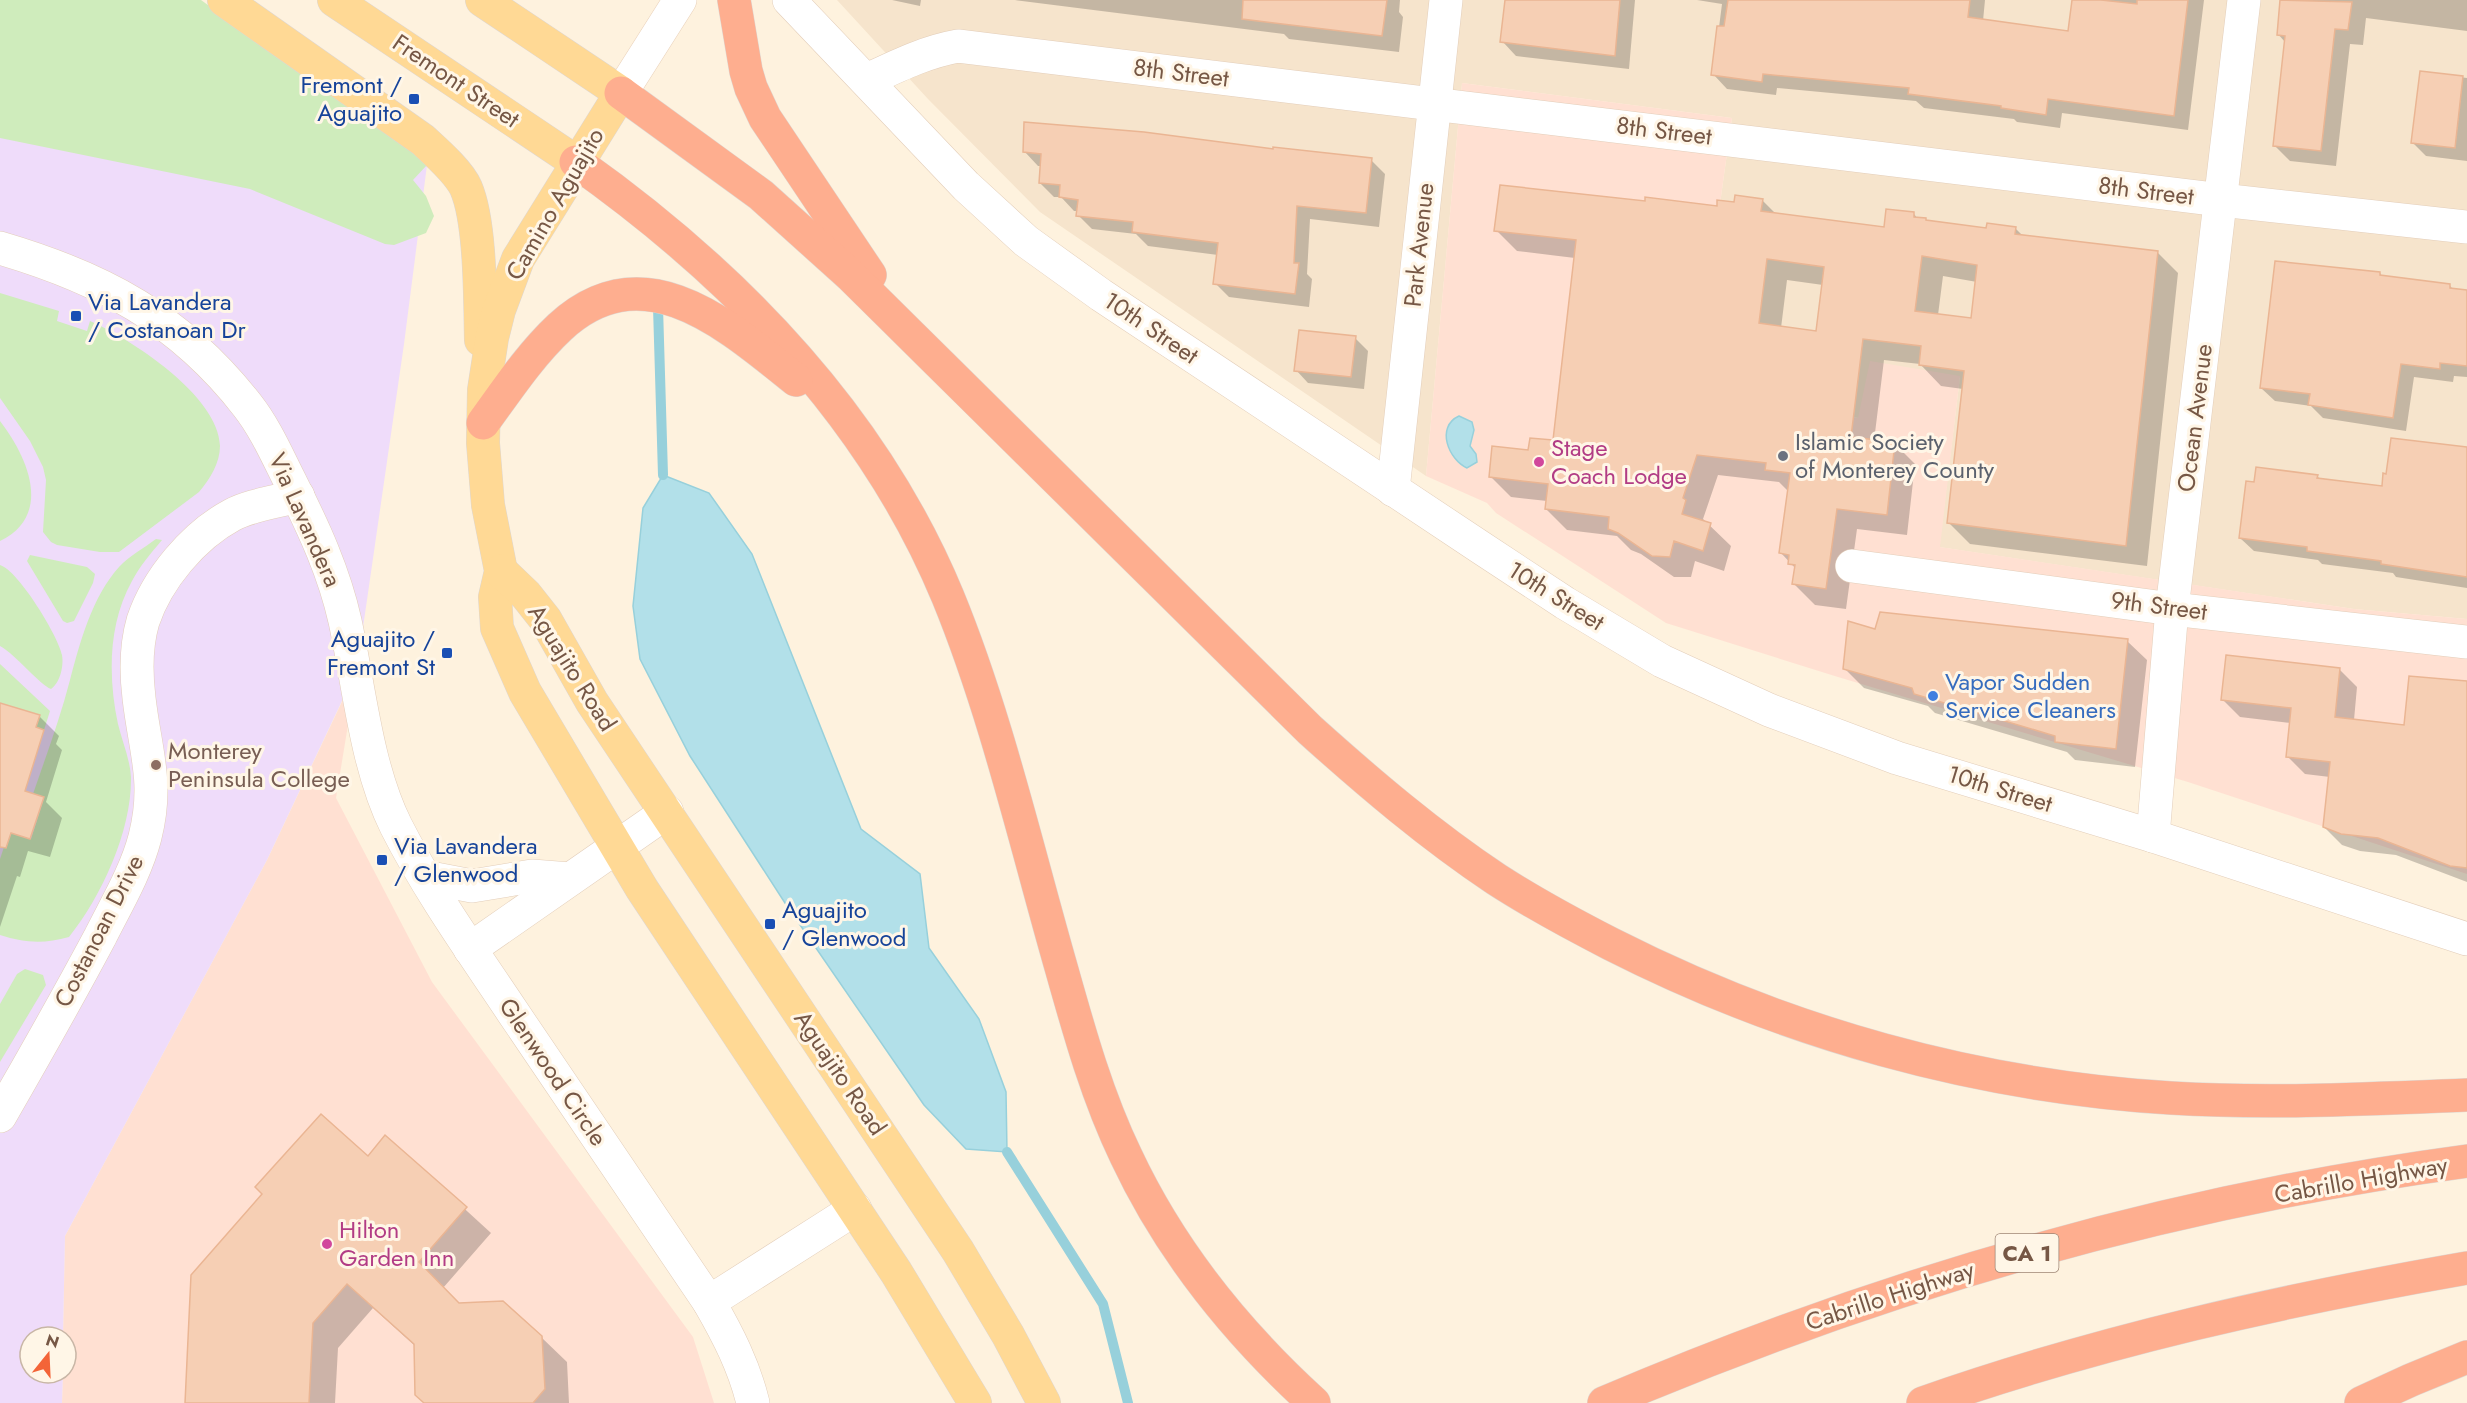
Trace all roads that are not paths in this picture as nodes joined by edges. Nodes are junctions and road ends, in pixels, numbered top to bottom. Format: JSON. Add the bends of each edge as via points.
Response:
{"nodes":[{"id":1,"x":224,"y":0,"type":"edge"},
{"id":2,"x":334,"y":0,"type":"edge"},
{"id":3,"x":482,"y":0,"type":"edge"},
{"id":4,"x":680,"y":0,"type":"edge"},
{"id":5,"x":734,"y":0,"type":"edge"},
{"id":6,"x":789,"y":0,"type":"edge"},
{"id":7,"x":1446,"y":0,"type":"edge"},
{"id":8,"x":2244,"y":0,"type":"edge"},
{"id":9,"x":867,"y":80,"type":"junction"},
{"id":10,"x":621,"y":93,"type":"junction"},
{"id":11,"x":1434,"y":103,"type":"junction"},
{"id":12,"x":576,"y":162,"type":"junction"},
{"id":13,"x":2221,"y":200,"type":"junction"},
{"id":14,"x":2467,"y":227,"type":"edge"},
{"id":15,"x":0,"y":248,"type":"edge"},
{"id":16,"x":908,"y":332,"type":"junction"},
{"id":17,"x":849,"y":422,"type":"junction"},
{"id":18,"x":483,"y":423,"type":"junction"},
{"id":19,"x":1393,"y":490,"type":"junction"},
{"id":20,"x":298,"y":496,"type":"junction"},
{"id":21,"x":1852,"y":566,"type":"dead end"},
{"id":22,"x":501,"y":571,"type":"junction"},
{"id":23,"x":2172,"y":609,"type":"junction"},
{"id":24,"x":2467,"y":642,"type":"edge"},
{"id":25,"x":667,"y":812,"type":"junction"},
{"id":26,"x":2153,"y":836,"type":"junction"},
{"id":27,"x":616,"y":846,"type":"junction"},
{"id":28,"x":425,"y":877,"type":"junction"},
{"id":29,"x":570,"y":879,"type":"junction"},
{"id":30,"x":2467,"y":939,"type":"edge"},
{"id":31,"x":470,"y":948,"type":"junction"},
{"id":32,"x":2467,"y":1095,"type":"edge"},
{"id":33,"x":0,"y":1116,"type":"edge"},
{"id":34,"x":2467,"y":1161,"type":"edge"},
{"id":35,"x":855,"y":1209,"type":"junction"},
{"id":36,"x":2467,"y":1268,"type":"edge"},
{"id":37,"x":709,"y":1302,"type":"junction"},
{"id":38,"x":2467,"y":1357,"type":"edge"},
{"id":39,"x":753,"y":1403,"type":"edge"},
{"id":40,"x":975,"y":1403,"type":"edge"},
{"id":41,"x":1044,"y":1403,"type":"edge"},
{"id":42,"x":1314,"y":1403,"type":"edge"},
{"id":43,"x":1604,"y":1403,"type":"edge"},
{"id":44,"x":1923,"y":1403,"type":"edge"},
{"id":45,"x":2361,"y":1403,"type":"edge"}],
"edges":[{"from":1,"to":18,"type":"main road","via":[[423,140],[466,187],[477,255]]},
{"from":2,"to":12,"type":"main road","name":"Fremont Street"},
{"from":3,"to":10,"type":"main road"},
{"from":4,"to":10,"type":"street","name":"Camino Aguajito"},
{"from":5,"to":16,"type":"highway","via":[[746,71],[765,118]]},
{"from":6,"to":9,"type":"street","name":"10th Street"},
{"from":7,"to":11,"type":"street","name":"Park Avenue"},
{"from":8,"to":13,"type":"street","name":"Ocean Avenue"},
{"from":9,"to":11,"type":"street","name":"8th Street","via":[[936,50],[958,46]]},
{"from":9,"to":19,"type":"street","name":"10th Street","via":[[966,186],[1026,241]]},
{"from":10,"to":12,"type":"main road","name":"Camino Aguajito"},
{"from":10,"to":16,"type":"highway","via":[[769,201]]},
{"from":11,"to":13,"type":"street","name":"8th Street"},
{"from":11,"to":19,"type":"street","name":"Park Avenue"},
{"from":12,"to":17,"type":"highway","via":[[632,202],[724,281],[805,365]]},
{"from":12,"to":18,"type":"main road","name":"Camino Aguajito","via":[[531,236],[507,285],[488,362]]},
{"from":13,"to":14,"type":"street","name":"8th Street"},
{"from":13,"to":23,"type":"street","name":"Ocean Avenue"},
{"from":15,"to":20,"type":"street","name":"Via Lavandera","via":[[63,268],[137,304],[176,331],[248,406]]},
{"from":16,"to":32,"type":"highway","via":[[1310,730],[1370,783],[1431,833],[1498,880],[1637,957],[1782,1019],[1858,1044],[2012,1079],[2147,1096],[2248,1102]]},
{"from":17,"to":18,"type":"highway","via":[[719,320],[678,300],[632,293],[594,304],[561,327]]},
{"from":17,"to":42,"type":"highway","via":[[892,487],[947,595],[986,707],[1083,1043],[1126,1157],[1165,1227],[1210,1293],[1261,1353]]},
{"from":18,"to":22,"type":"main road","name":"Camino Aguajito","via":[[487,496]]},
{"from":19,"to":26,"type":"street","name":"10th Street","via":[[1565,603],[1662,661],[1769,710],[1897,758]]},
{"from":20,"to":28,"type":"street","name":"Via Lavandera","via":[[332,571],[380,781],[393,821]]},
{"from":20,"to":33,"type":"street","name":"Costanoan Drive","via":[[239,512],[208,531],[180,559],[154,597],[143,622],[137,653],[138,697],[153,783],[144,839],[110,916]]},
{"from":21,"to":23,"type":"street","name":"9th Street"},
{"from":22,"to":25,"type":"main road","name":"Aguajito Road","via":[[545,619],[592,702]]},
{"from":22,"to":27,"type":"main road","name":"Aguajito Road","via":[[495,597],[497,628],[512,665]]},
{"from":23,"to":24,"type":"street","name":"9th Street"},
{"from":23,"to":26,"type":"street","name":"Ocean Avenue"},
{"from":25,"to":27,"type":"street"},
{"from":25,"to":41,"type":"main road","name":"Aguajito Road","via":[[958,1251]]},
{"from":26,"to":30,"type":"street","name":"10th Street"},
{"from":27,"to":29,"type":"street"},
{"from":27,"to":35,"type":"main road","name":"Aguajito Road"},
{"from":28,"to":29,"type":"street","via":[[472,886],[532,876]]},
{"from":28,"to":31,"type":"street","name":"Via Lavandera"},
{"from":29,"to":31,"type":"street"},
{"from":31,"to":37,"type":"street","name":"Glenwood Circle"},
{"from":34,"to":43,"type":"highway","name":"Cabrillo Highway","number":"CA 1","via":[[2202,1209],[1974,1267],[1748,1344]]},
{"from":35,"to":37,"type":"street"},
{"from":35,"to":40,"type":"main road","name":"Aguajito Road"},
{"from":36,"to":44,"type":"highway","via":[[2316,1295],[2161,1332],[2043,1364]]},
{"from":37,"to":39,"type":"street","name":"Glenwood Circle","via":[[735,1348]]},
{"from":38,"to":45,"type":"highway"}]}
